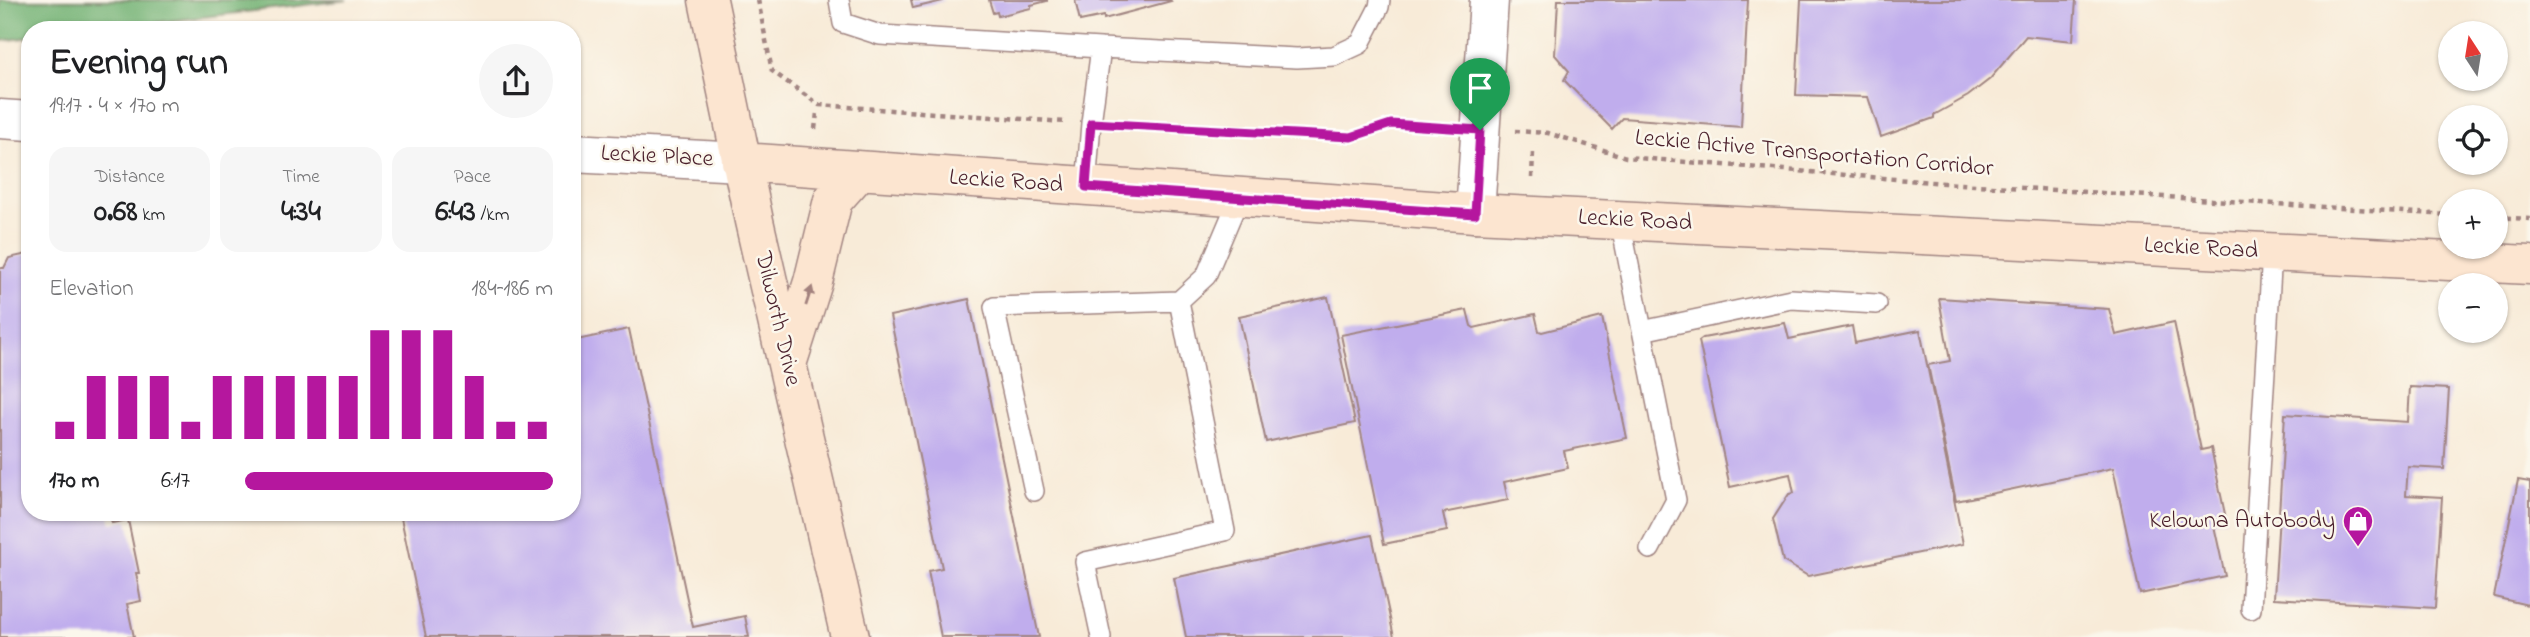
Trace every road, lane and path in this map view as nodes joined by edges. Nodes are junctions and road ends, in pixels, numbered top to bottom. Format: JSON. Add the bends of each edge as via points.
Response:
{"nodes":[{"id":1,"x":708,"y":0,"type":"edge"},
{"id":2,"x":758,"y":0,"type":"edge"},
{"id":3,"x":839,"y":0,"type":"edge"},
{"id":4,"x":1380,"y":0,"type":"edge"},
{"id":5,"x":1489,"y":0,"type":"edge"},
{"id":6,"x":1101,"y":48,"type":"junction"},
{"id":7,"x":817,"y":113,"type":"dead end"},
{"id":8,"x":0,"y":119,"type":"edge"},
{"id":9,"x":21,"y":120,"type":"edge"},
{"id":10,"x":1091,"y":123,"type":"junction"},
{"id":11,"x":1480,"y":130,"type":"junction"},
{"id":12,"x":815,"y":132,"type":"dead end"},
{"id":13,"x":1533,"y":152,"type":"dead end"},
{"id":14,"x":581,"y":153,"type":"edge"},
{"id":15,"x":741,"y":162,"type":"junction"},
{"id":16,"x":858,"y":172,"type":"junction"},
{"id":17,"x":1532,"y":179,"type":"dead end"},
{"id":18,"x":1086,"y":187,"type":"junction"},
{"id":19,"x":1239,"y":198,"type":"junction"},
{"id":20,"x":1475,"y":214,"type":"junction"},
{"id":21,"x":2438,"y":214,"type":"edge"},
{"id":22,"x":2508,"y":218,"type":"edge"},
{"id":23,"x":2530,"y":219,"type":"edge"},
{"id":24,"x":1620,"y":220,"type":"junction"},
{"id":25,"x":2272,"y":252,"type":"junction"},
{"id":26,"x":2530,"y":265,"type":"edge"},
{"id":27,"x":1179,"y":301,"type":"junction"},
{"id":28,"x":1877,"y":304,"type":"dead end"},
{"id":29,"x":1642,"y":331,"type":"junction"},
{"id":30,"x":788,"y":361,"type":"junction"},
{"id":31,"x":1034,"y":491,"type":"dead end"},
{"id":32,"x":1650,"y":549,"type":"dead end"},
{"id":33,"x":2250,"y":609,"type":"dead end"},
{"id":34,"x":850,"y":637,"type":"edge"},
{"id":35,"x":1101,"y":637,"type":"edge"}],
"edges":[{"from":1,"to":15,"type":"main road","name":"Dilworth Drive"},
{"from":2,"to":10,"type":"path","name":"Leckie Active Transportation Corridor","via":[[772,71],[819,105]]},
{"from":3,"to":6,"type":"lane","via":[[844,23],[880,35]]},
{"from":4,"to":6,"type":"lane","via":[[1360,44],[1334,56]]},
{"from":5,"to":11,"type":"street"},
{"from":6,"to":10,"type":"lane"},
{"from":7,"to":12,"type":"path"},
{"from":8,"to":9,"type":"street"},
{"from":10,"to":11,"type":"path","name":"Leckie Active Transportation Corridor","via":[[1351,137],[1391,124]]},
{"from":10,"to":18,"type":"lane"},
{"from":11,"to":20,"type":"street"},
{"from":11,"to":21,"type":"path","name":"Leckie Active Transportation Corridor","via":[[1548,133],[1626,157],[1958,184]]},
{"from":13,"to":17,"type":"path"},
{"from":14,"to":15,"type":"street","name":"Leckie Place"},
{"from":15,"to":16,"type":"main road","name":"Leckie Road"},
{"from":15,"to":30,"type":"main road","name":"Dilworth Drive"},
{"from":16,"to":18,"type":"main road","name":"Leckie Road"},
{"from":30,"to":16,"type":"main road","one_way":true,"via":[[833,200]]},
{"from":18,"to":19,"type":"main road","name":"Leckie Road"},
{"from":19,"to":20,"type":"main road","name":"Leckie Road"},
{"from":19,"to":27,"type":"lane","via":[[1206,276]]},
{"from":20,"to":24,"type":"main road","name":"Leckie Road"},
{"from":22,"to":23,"type":"path"},
{"from":24,"to":25,"type":"main road","name":"Leckie Road"},
{"from":24,"to":29,"type":"lane"},
{"from":25,"to":26,"type":"main road","name":"Leckie Road"},
{"from":25,"to":33,"type":"lane"},
{"from":27,"to":31,"type":"lane","via":[[994,307]]},
{"from":27,"to":35,"type":"lane","via":[[1225,531],[1084,562]]},
{"from":28,"to":29,"type":"lane","via":[[1791,299]]},
{"from":29,"to":32,"type":"lane","via":[[1676,500]]},
{"from":30,"to":34,"type":"main road","name":"Dilworth Drive"}]}
